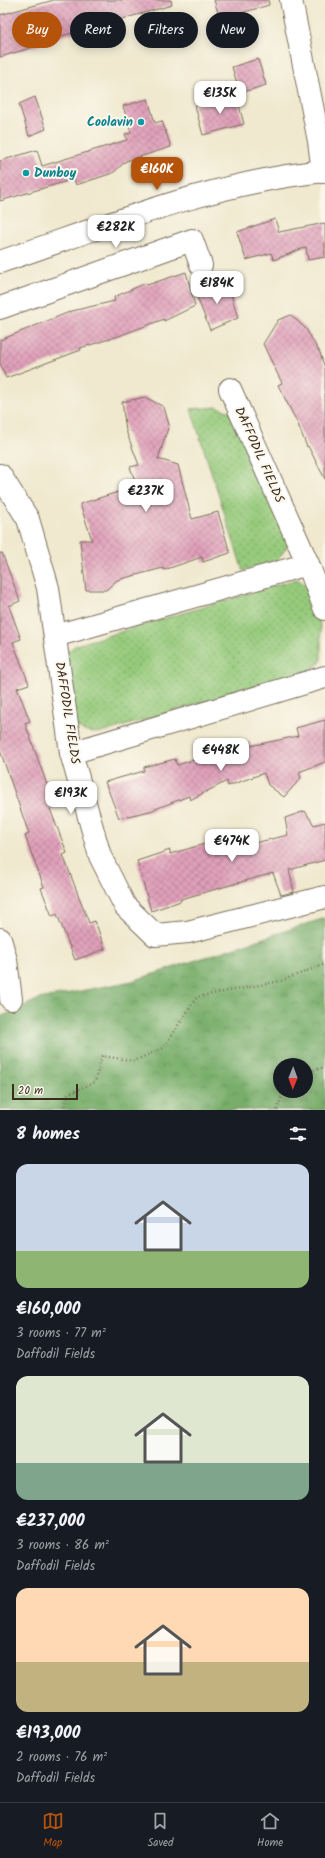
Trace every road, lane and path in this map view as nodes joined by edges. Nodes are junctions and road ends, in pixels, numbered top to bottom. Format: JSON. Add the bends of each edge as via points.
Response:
{"nodes":[{"id":1,"x":291,"y":0,"type":"edge"},
{"id":2,"x":324,"y":172,"type":"edge"},
{"id":3,"x":0,"y":262,"type":"edge"},
{"id":4,"x":201,"y":265,"type":"dead end"},
{"id":5,"x":0,"y":308,"type":"edge"},
{"id":6,"x":230,"y":389,"type":"dead end"},
{"id":7,"x":0,"y":475,"type":"edge"},
{"id":8,"x":308,"y":564,"type":"junction"},
{"id":9,"x":325,"y":609,"type":"edge"},
{"id":10,"x":55,"y":636,"type":"junction"},
{"id":11,"x":325,"y":677,"type":"edge"},
{"id":12,"x":71,"y":753,"type":"junction"},
{"id":13,"x":325,"y":897,"type":"edge"},
{"id":14,"x":0,"y":939,"type":"edge"},
{"id":15,"x":325,"y":964,"type":"edge"},
{"id":16,"x":11,"y":999,"type":"dead end"},
{"id":17,"x":325,"y":1067,"type":"edge"},
{"id":18,"x":313,"y":1071,"type":"edge"},
{"id":19,"x":281,"y":1098,"type":"edge"},
{"id":20,"x":64,"y":1110,"type":"edge"},
{"id":21,"x":277,"y":1110,"type":"edge"}],
"edges":[{"from":1,"to":2,"type":"street"},
{"from":2,"to":3,"type":"street","via":[[267,180],[188,199]]},
{"from":4,"to":5,"type":"street","via":[[192,240]]},
{"from":6,"to":8,"type":"street","name":"DAFFODIL FIELDS"},
{"from":7,"to":10,"type":"street","name":"DAFFODIL FIELDS","via":[[28,519],[48,588]]},
{"from":8,"to":9,"type":"street","name":"DAFFODIL FIELDS"},
{"from":8,"to":10,"type":"street"},
{"from":10,"to":12,"type":"street","name":"DAFFODIL FIELDS"},
{"from":11,"to":12,"type":"street"},
{"from":12,"to":13,"type":"street","name":"DAFFODIL FIELDS","via":[[100,856],[125,906],[155,935],[188,932]]},
{"from":14,"to":16,"type":"street","via":[[6,960]]},
{"from":15,"to":20,"type":"path","via":[[281,981],[198,997],[163,1048],[134,1061],[102,1056],[95,1082],[68,1094]]},
{"from":17,"to":18,"type":"path"},
{"from":19,"to":21,"type":"path"}]}
